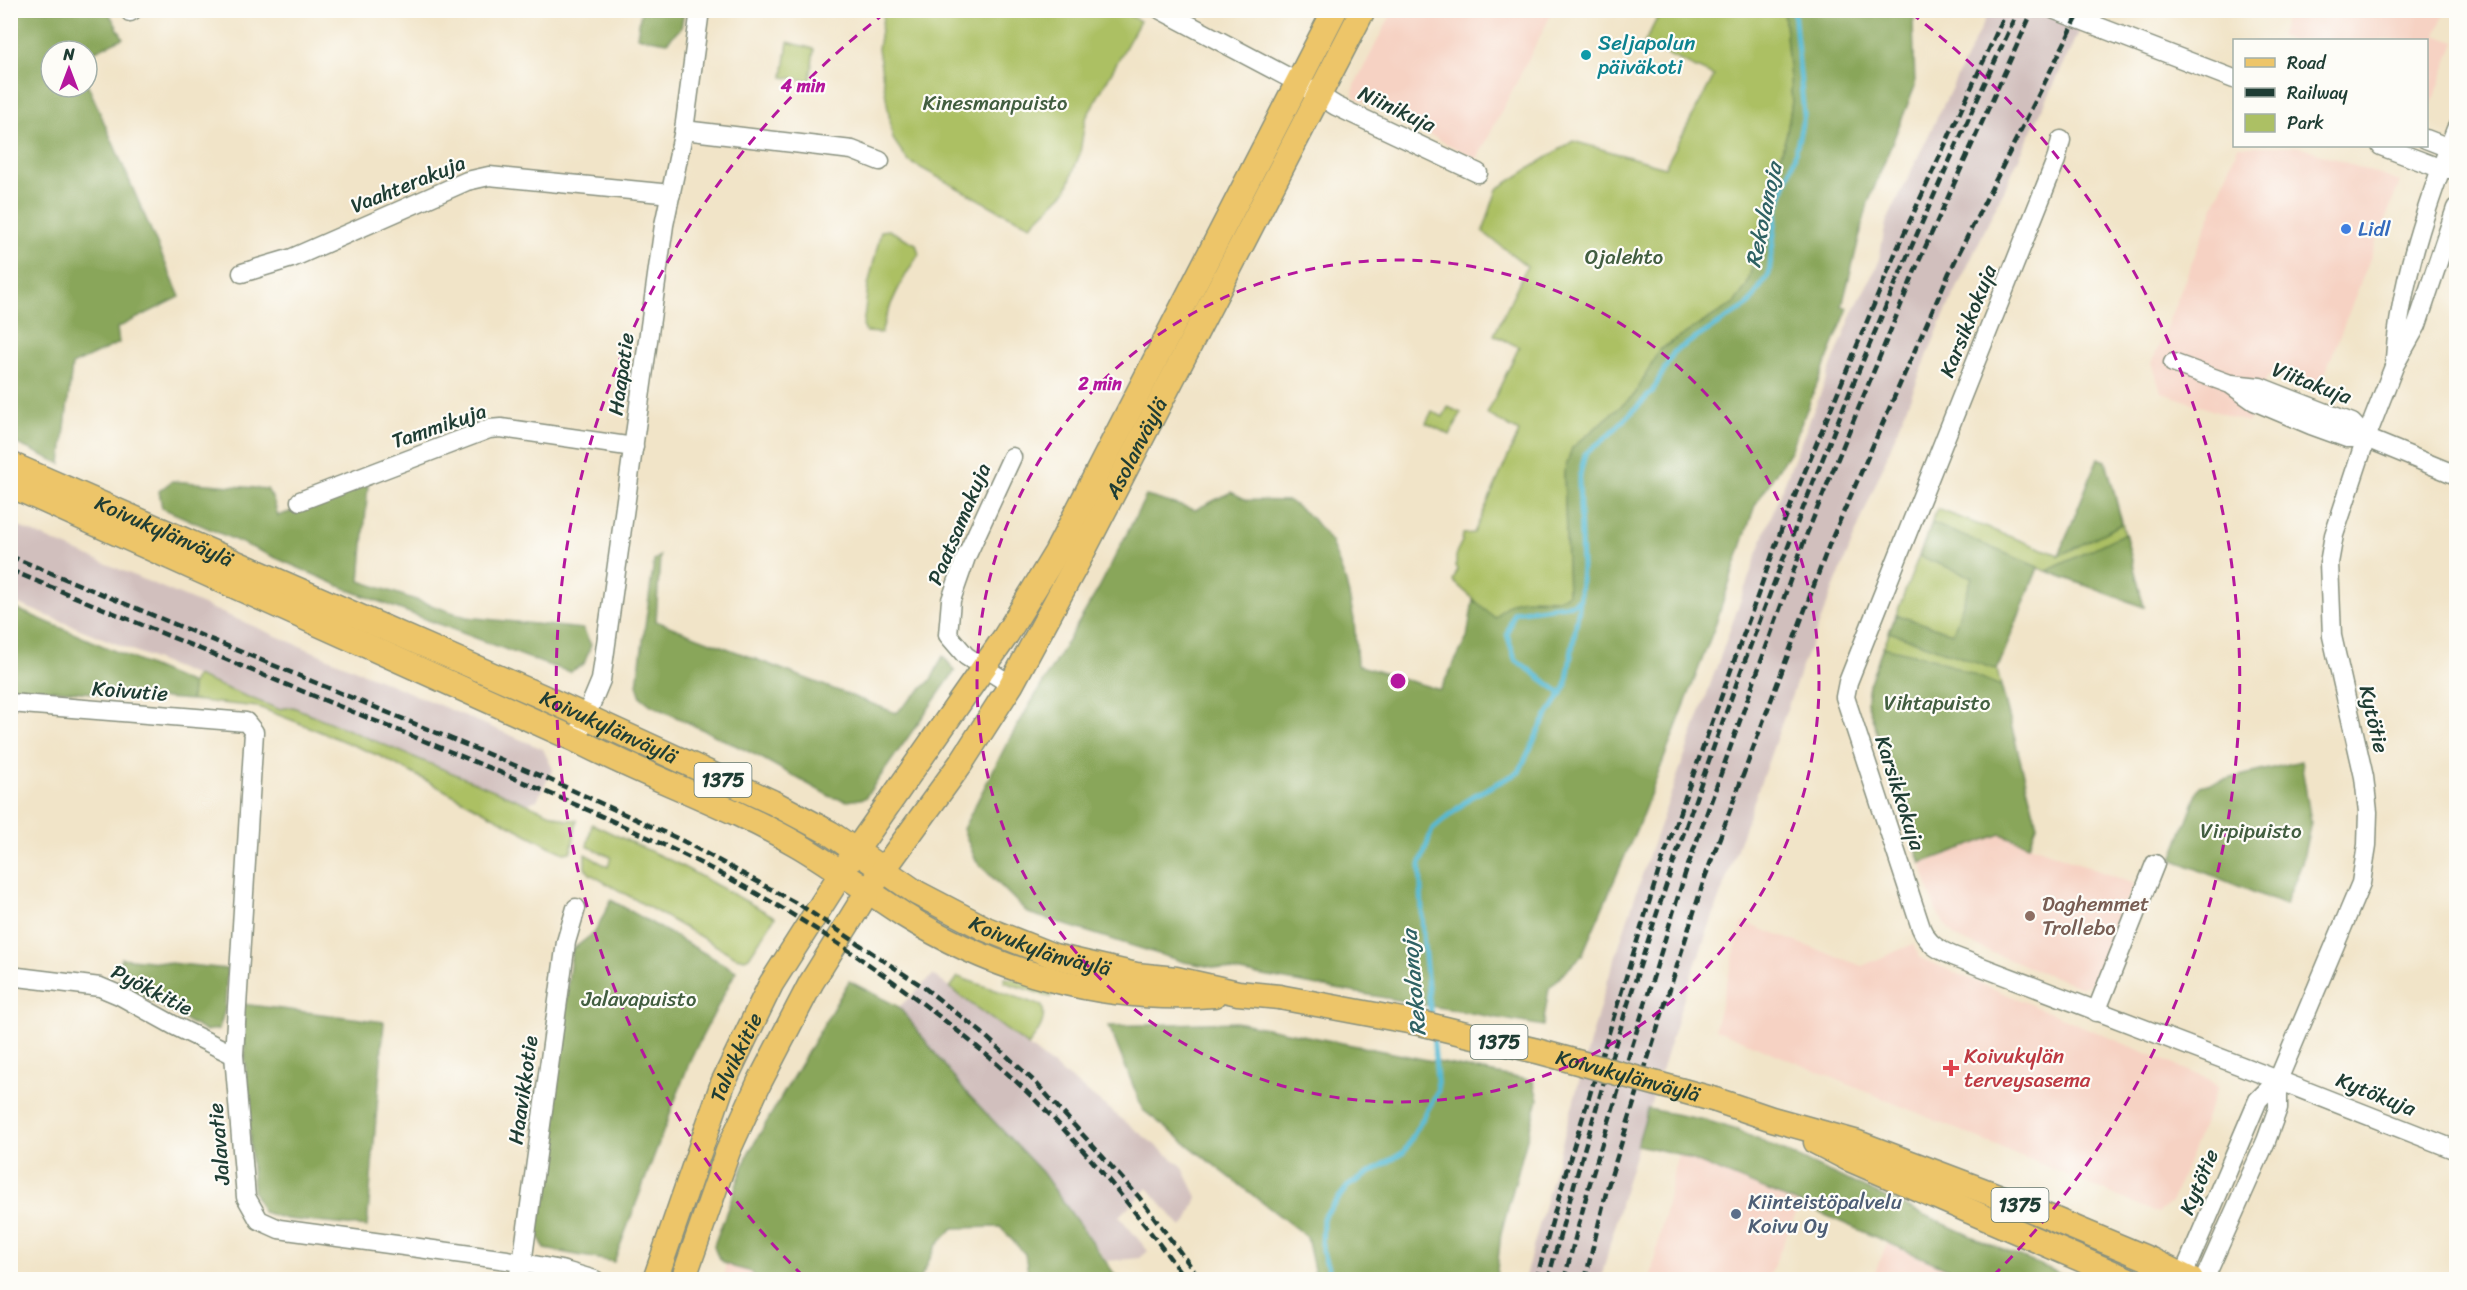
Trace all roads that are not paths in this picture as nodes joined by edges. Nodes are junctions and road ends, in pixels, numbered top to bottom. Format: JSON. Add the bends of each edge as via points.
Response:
{"nodes":[{"id":1,"x":700,"y":10,"type":"edge"},
{"id":2,"x":1161,"y":10,"type":"edge"},
{"id":3,"x":1335,"y":10,"type":"edge"},
{"id":4,"x":1363,"y":10,"type":"edge"},
{"id":5,"x":2055,"y":10,"type":"edge"},
{"id":6,"x":2233,"y":78,"type":"edge"},
{"id":7,"x":1299,"y":83,"type":"junction"},
{"id":8,"x":1320,"y":96,"type":"junction"},
{"id":9,"x":2457,"y":129,"type":"edge"},
{"id":10,"x":684,"y":130,"type":"junction"},
{"id":11,"x":2428,"y":139,"type":"edge"},
{"id":12,"x":2061,"y":140,"type":"dead end"},
{"id":13,"x":2384,"y":147,"type":"edge"},
{"id":14,"x":2453,"y":151,"type":"edge"},
{"id":15,"x":880,"y":162,"type":"dead end"},
{"id":16,"x":2449,"y":169,"type":"edge"},
{"id":17,"x":1478,"y":173,"type":"dead end"},
{"id":18,"x":671,"y":194,"type":"junction"},
{"id":19,"x":2457,"y":208,"type":"edge"},
{"id":20,"x":242,"y":273,"type":"dead end"},
{"id":21,"x":2173,"y":363,"type":"dead end"},
{"id":22,"x":2395,"y":364,"type":"junction"},
{"id":23,"x":2366,"y":438,"type":"junction"},
{"id":24,"x":634,"y":447,"type":"junction"},
{"id":25,"x":1012,"y":457,"type":"dead end"},
{"id":26,"x":10,"y":464,"type":"edge"},
{"id":27,"x":2457,"y":475,"type":"edge"},
{"id":28,"x":10,"y":485,"type":"edge"},
{"id":29,"x":300,"y":501,"type":"dead end"},
{"id":30,"x":984,"y":667,"type":"junction"},
{"id":31,"x":1011,"y":685,"type":"junction"},
{"id":32,"x":10,"y":703,"type":"edge"},
{"id":33,"x":585,"y":718,"type":"junction"},
{"id":34,"x":246,"y":722,"type":"joint"},
{"id":35,"x":576,"y":740,"type":"junction"},
{"id":36,"x":855,"y":852,"type":"junction"},
{"id":37,"x":2155,"y":864,"type":"dead end"},
{"id":38,"x":884,"y":872,"type":"junction"},
{"id":39,"x":842,"y":873,"type":"junction"},
{"id":40,"x":868,"y":891,"type":"junction"},
{"id":41,"x":576,"y":908,"type":"dead end"},
{"id":42,"x":10,"y":976,"type":"edge"},
{"id":43,"x":1238,"y":993,"type":"junction"},
{"id":44,"x":2096,"y":1012,"type":"junction"},
{"id":45,"x":234,"y":1055,"type":"junction"},
{"id":46,"x":2278,"y":1080,"type":"junction"},
{"id":47,"x":1772,"y":1119,"type":"junction"},
{"id":48,"x":2456,"y":1150,"type":"edge"},
{"id":49,"x":520,"y":1272,"type":"edge"},
{"id":50,"x":2190,"y":1278,"type":"edge"},
{"id":51,"x":595,"y":1280,"type":"edge"},
{"id":52,"x":655,"y":1280,"type":"edge"},
{"id":53,"x":683,"y":1280,"type":"edge"},
{"id":54,"x":2129,"y":1280,"type":"edge"}],
"edges":[{"from":1,"to":10,"type":"street","name":"Haapatie"},
{"from":2,"to":7,"type":"street","name":"Niinikuja"},
{"from":3,"to":7,"type":"main road","name":"Asolanväylä"},
{"from":4,"to":8,"type":"main road","name":"Asolanväylä"},
{"from":5,"to":6,"type":"street"},
{"from":7,"to":8,"type":"street","name":"Niinikuja"},
{"from":7,"to":30,"type":"main road","name":"Asolanväylä","via":[[1056,553]]},
{"from":8,"to":17,"type":"street","name":"Niinikuja"},
{"from":8,"to":31,"type":"main road","name":"Asolanväylä"},
{"from":9,"to":14,"type":"street","name":"Kytötie"},
{"from":10,"to":15,"type":"street","via":[[852,150]]},
{"from":10,"to":18,"type":"street","name":"Haapatie"},
{"from":11,"to":14,"type":"street"},
{"from":12,"to":44,"type":"street","name":"Karsikkokuja","via":[[1845,697],[1926,939],[1953,956]]},
{"from":13,"to":16,"type":"street"},
{"from":14,"to":16,"type":"street","name":"Kytötie"},
{"from":16,"to":22,"type":"street","name":"Kytötie","via":[[2416,248],[2397,332]]},
{"from":18,"to":20,"type":"street","name":"Vaahterakuja","via":[[489,176],[467,181],[292,258]]},
{"from":18,"to":24,"type":"street","name":"Haapatie"},
{"from":19,"to":22,"type":"street","name":"Kytötie","via":[[2416,325]]},
{"from":21,"to":23,"type":"street","name":"Viitakuja","via":[[2230,384],[2254,402],[2311,425],[2347,438]]},
{"from":22,"to":23,"type":"street","name":"Kytötie"},
{"from":23,"to":27,"type":"street","name":"Viitakuja"},
{"from":23,"to":46,"type":"street","name":"Kytötie","via":[[2342,504],[2330,563],[2332,636],[2364,777],[2367,845],[2361,884]]},
{"from":24,"to":29,"type":"street","name":"Tammikuja","via":[[489,429]]},
{"from":24,"to":33,"type":"street","name":"Haapatie","via":[[601,680]]},
{"from":25,"to":30,"type":"street","name":"Paatsamakuja","via":[[966,557],[951,600],[948,635],[966,656]]},
{"from":26,"to":33,"type":"main road","name":"Koivukylänväylä"},
{"from":28,"to":35,"type":"main road","name":"Koivukylänväylä"},
{"from":30,"to":31,"type":"street","name":"Paatsamakuja"},
{"from":30,"to":36,"type":"main road","name":"Asolanväylä"},
{"from":31,"to":38,"type":"main road","name":"Asolanväylä"},
{"from":32,"to":34,"type":"street","name":"Koivutie"},
{"from":33,"to":35,"type":"street","name":"Haapatie"},
{"from":33,"to":36,"type":"main road","name":"Koivukylänväylä","number":"1375","via":[[772,802],[830,833]]},
{"from":34,"to":45,"type":"street","name":"Jalavatie","via":[[254,732],[255,752]]},
{"from":35,"to":39,"type":"main road","name":"Koivukylänväylä","via":[[750,820]]},
{"from":36,"to":38,"type":"main road","name":"Koivukylänväylä","number":"1375"},
{"from":36,"to":39,"type":"main road","name":"Talvikkitie"},
{"from":37,"to":44,"type":"street"},
{"from":38,"to":40,"type":"main road","name":"Talvikkitie"},
{"from":38,"to":43,"type":"main road","name":"Koivukylänväylä","number":"1375","via":[[986,929],[1054,956]]},
{"from":39,"to":40,"type":"main road","name":"Koivukylänväylä"},
{"from":39,"to":52,"type":"main road","name":"Talvikkitie","via":[[771,984],[723,1083]]},
{"from":40,"to":43,"type":"main road","name":"Koivukylänväylä","via":[[949,941],[1005,966],[1097,991],[1137,996],[1178,998]]},
{"from":40,"to":53,"type":"main road","name":"Talvikkitie","via":[[811,983],[759,1083],[728,1151]]},
{"from":41,"to":49,"type":"street","name":"Haavikkotie","via":[[566,942]]},
{"from":42,"to":45,"type":"street","name":"Pyökkitie","via":[[100,987]]},
{"from":43,"to":47,"type":"main road","name":"Koivukylänväylä","number":"1375","bridge":true,"via":[[1537,1050]]},
{"from":44,"to":46,"type":"street","name":"Karsikkokuja"},
{"from":45,"to":49,"type":"street","name":"Jalavatie","via":[[246,1197],[259,1220],[279,1229],[507,1260]]},
{"from":46,"to":48,"type":"street","name":"Kytökuja"},
{"from":46,"to":50,"type":"street","name":"Kytötie","via":[[2258,1100]]},
{"from":47,"to":50,"type":"main road","name":"Koivukylänväylä","number":"1375","via":[[1855,1142],[1982,1190]]},
{"from":47,"to":54,"type":"main road","name":"Koivukylänväylä","number":"1375","via":[[1847,1158]]},
{"from":49,"to":51,"type":"street","name":"Jalavatie","via":[[561,1270]]}]}
